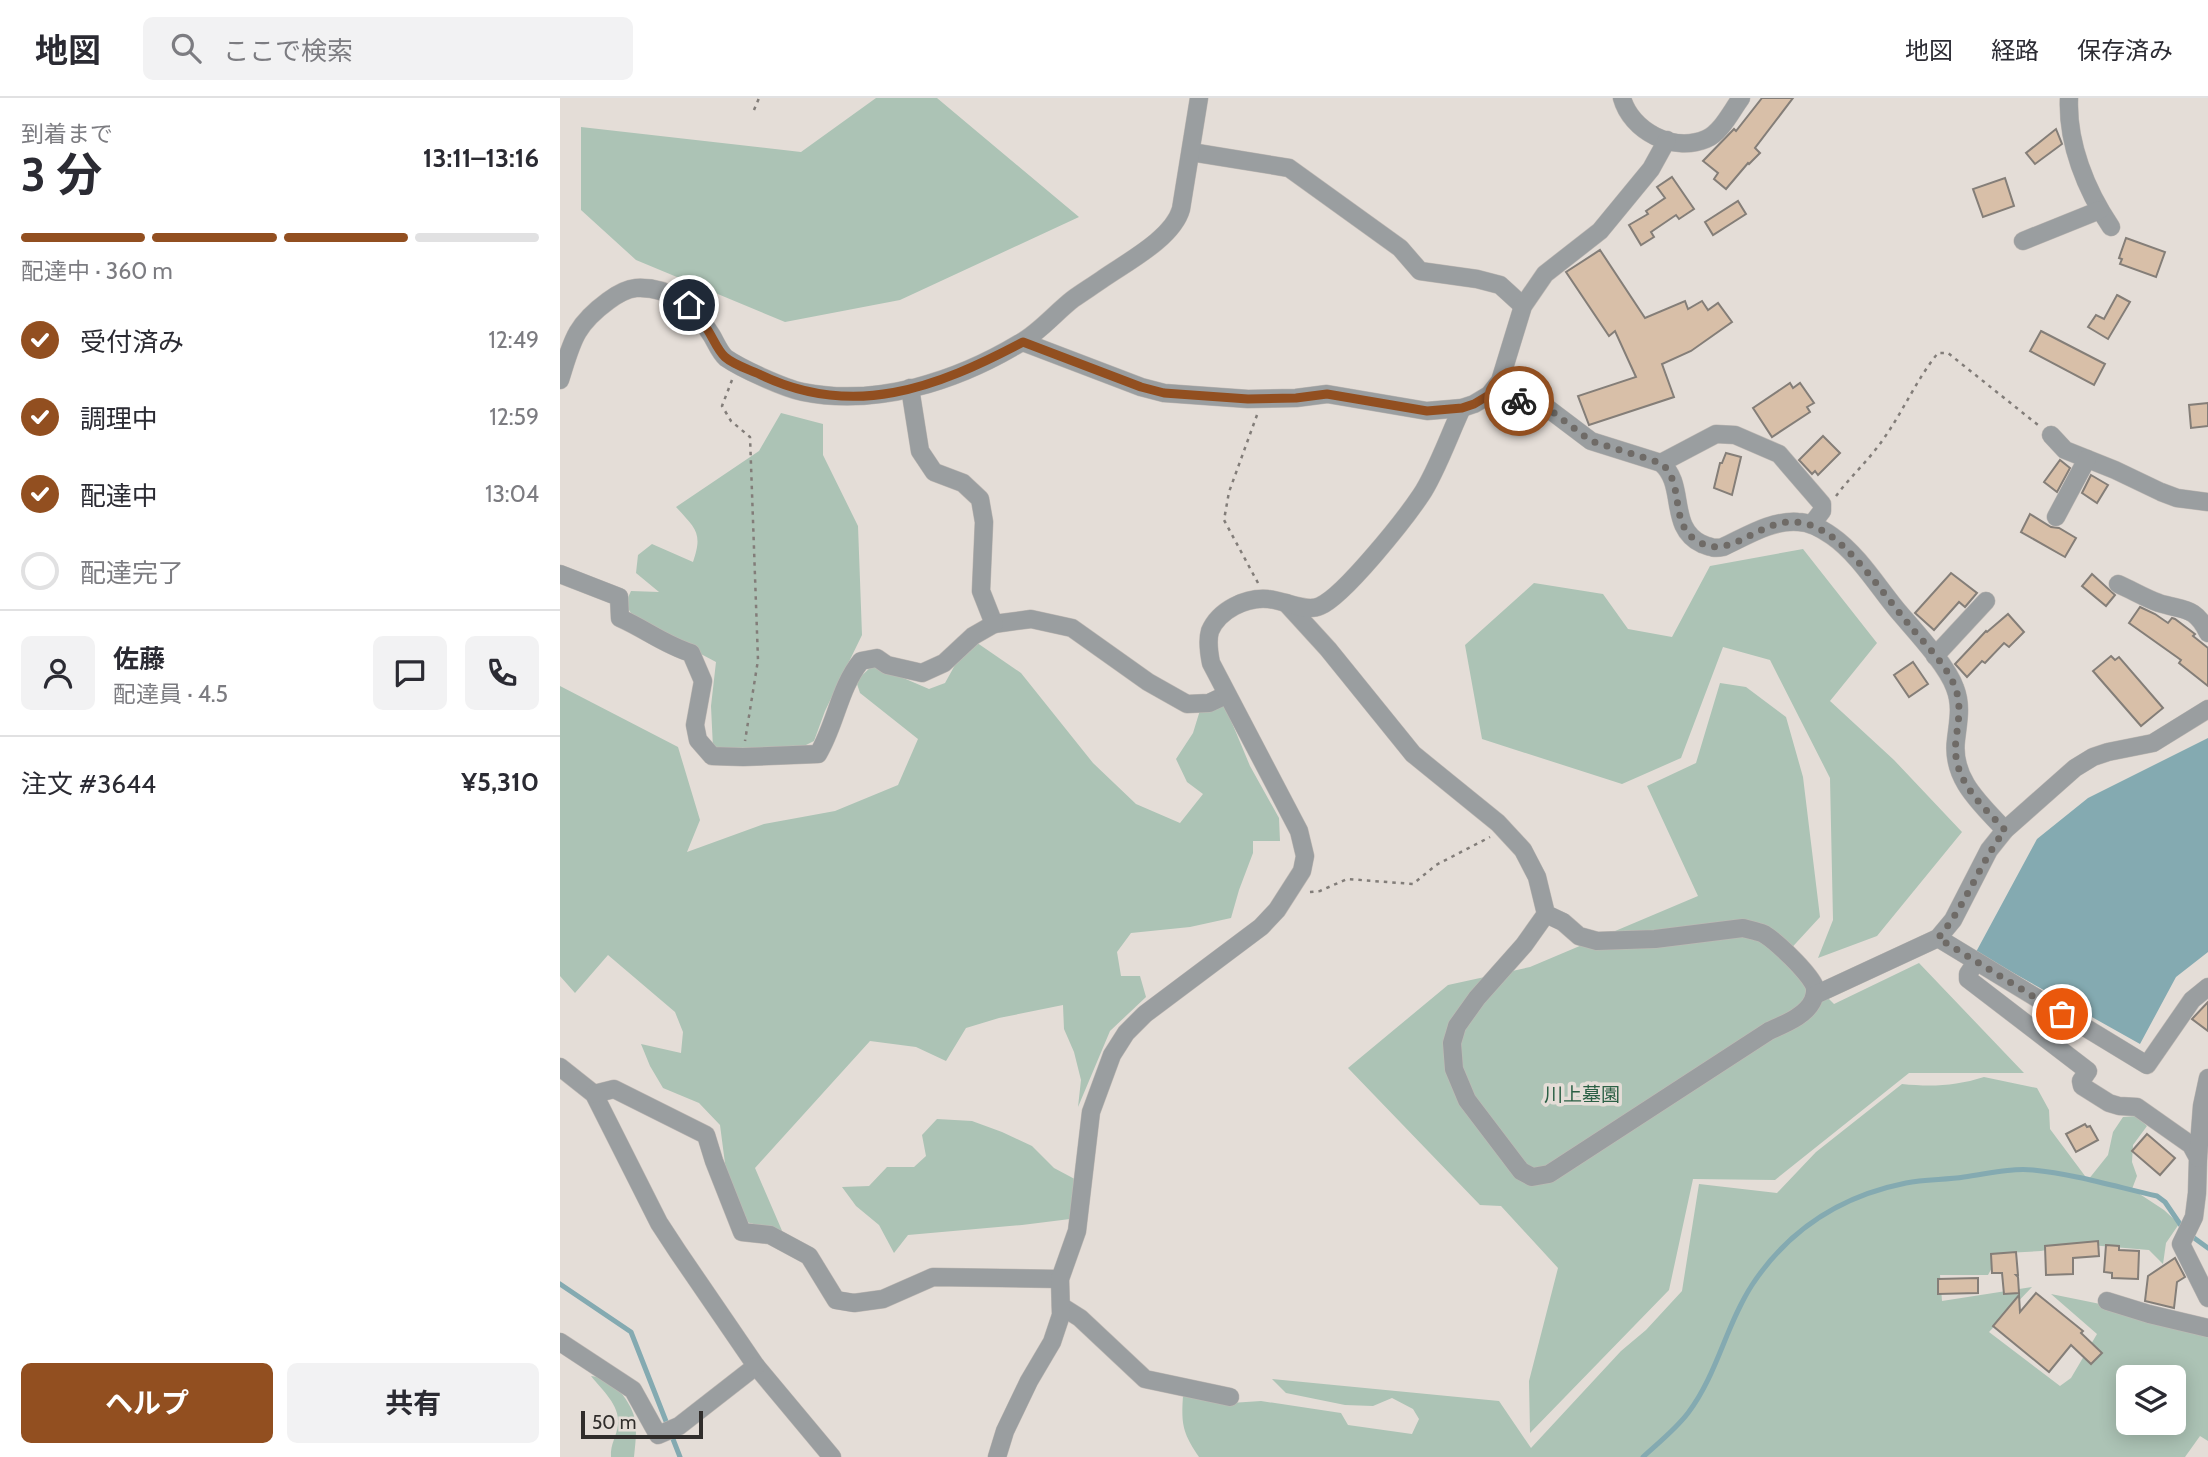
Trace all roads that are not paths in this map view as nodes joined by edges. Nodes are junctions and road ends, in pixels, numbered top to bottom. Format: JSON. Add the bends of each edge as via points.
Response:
{"nodes":[{"id":1,"x":1199,"y":98,"type":"edge"},
{"id":2,"x":1622,"y":98,"type":"edge"},
{"id":3,"x":1741,"y":98,"type":"edge"},
{"id":4,"x":2069,"y":98,"type":"edge"},
{"id":5,"x":1667,"y":140,"type":"junction"},
{"id":6,"x":1191,"y":152,"type":"junction"},
{"id":7,"x":2100,"y":210,"type":"junction"},
{"id":8,"x":2111,"y":227,"type":"dead end"},
{"id":9,"x":2023,"y":241,"type":"dead end"},
{"id":10,"x":1522,"y":306,"type":"junction"},
{"id":11,"x":1023,"y":342,"type":"junction"},
{"id":12,"x":560,"y":380,"type":"edge"},
{"id":13,"x":910,"y":388,"type":"junction"},
{"id":14,"x":1489,"y":395,"type":"junction"},
{"id":15,"x":1462,"y":408,"type":"junction"},
{"id":16,"x":2051,"y":435,"type":"road end"},
{"id":17,"x":2087,"y":459,"type":"junction"},
{"id":18,"x":1661,"y":463,"type":"junction"},
{"id":19,"x":2208,"y":502,"type":"edge"},
{"id":20,"x":2056,"y":517,"type":"dead end"},
{"id":21,"x":1817,"y":518,"type":"junction"},
{"id":22,"x":560,"y":574,"type":"edge"},
{"id":23,"x":2118,"y":584,"type":"dead end"},
{"id":24,"x":1986,"y":601,"type":"dead end"},
{"id":25,"x":1286,"y":603,"type":"junction"},
{"id":26,"x":994,"y":624,"type":"junction"},
{"id":27,"x":2208,"y":633,"type":"edge"},
{"id":28,"x":1935,"y":656,"type":"junction"},
{"id":29,"x":1226,"y":695,"type":"junction"},
{"id":30,"x":2208,"y":709,"type":"edge"},
{"id":31,"x":2005,"y":830,"type":"junction"},
{"id":32,"x":1546,"y":914,"type":"junction"},
{"id":33,"x":1938,"y":938,"type":"junction"},
{"id":34,"x":1976,"y":962,"type":"junction"},
{"id":35,"x":2208,"y":987,"type":"edge"},
{"id":36,"x":1815,"y":996,"type":"junction"},
{"id":37,"x":560,"y":1067,"type":"edge"},
{"id":38,"x":2208,"y":1078,"type":"edge"},
{"id":39,"x":594,"y":1094,"type":"junction"},
{"id":40,"x":2198,"y":1158,"type":"junction"},
{"id":41,"x":1060,"y":1279,"type":"junction"},
{"id":42,"x":2208,"y":1298,"type":"edge"},
{"id":43,"x":2107,"y":1301,"type":"dead end"},
{"id":44,"x":1061,"y":1306,"type":"junction"},
{"id":45,"x":2208,"y":1328,"type":"edge"},
{"id":46,"x":560,"y":1342,"type":"edge"},
{"id":47,"x":756,"y":1366,"type":"junction"},
{"id":48,"x":1230,"y":1397,"type":"dead end"},
{"id":49,"x":832,"y":1457,"type":"edge"},
{"id":50,"x":997,"y":1457,"type":"edge"}],
"edges":[{"from":1,"to":6,"type":"street"},
{"from":2,"to":5,"type":"street","via":[[1634,121]]},
{"from":3,"to":5,"type":"street","via":[[1707,139]]},
{"from":4,"to":7,"type":"street","via":[[2071,136]]},
{"from":5,"to":10,"type":"street","via":[[1651,169],[1600,231],[1545,274]]},
{"from":6,"to":10,"type":"street","via":[[1289,168],[1400,248],[1420,271],[1500,285]]},
{"from":6,"to":11,"type":"street","via":[[1179,218],[1170,230]]},
{"from":7,"to":8,"type":"street"},
{"from":7,"to":9,"type":"street"},
{"from":10,"to":14,"type":"street","via":[[1500,381]]},
{"from":11,"to":13,"type":"street","via":[[976,367]]},
{"from":11,"to":15,"type":"street","via":[[1164,393],[1263,398],[1327,394],[1427,411]]},
{"from":12,"to":13,"type":"street","via":[[574,335],[588,316],[616,295],[635,288],[667,291],[689,305],[724,357],[801,391],[840,398]]},
{"from":13,"to":26,"type":"street","via":[[920,451],[934,472],[963,483],[980,499],[984,522],[981,591]]},
{"from":14,"to":15,"type":"street"},
{"from":14,"to":18,"type":"street","via":[[1546,407],[1591,441]]},
{"from":15,"to":25,"type":"street","via":[[1422,494],[1357,575],[1320,607]]},
{"from":16,"to":17,"type":"street","via":[[2065,450]]},
{"from":17,"to":19,"type":"street","via":[[2177,498]]},
{"from":17,"to":20,"type":"street"},
{"from":18,"to":21,"type":"street","via":[[1716,434],[1735,435],[1779,454],[1822,504]]},
{"from":18,"to":21,"type":"street","via":[[1675,483],[1686,533],[1714,549],[1779,523]]},
{"from":21,"to":28,"type":"street"},
{"from":22,"to":26,"type":"street","via":[[619,597],[620,618],[670,647],[691,653],[703,681],[695,725],[698,740],[712,756],[818,754],[828,738],[848,676],[861,661],[877,658],[922,673],[944,663]]},
{"from":23,"to":27,"type":"street","via":[[2198,616]]},
{"from":24,"to":28,"type":"street"},
{"from":25,"to":29,"type":"street","via":[[1266,599],[1231,607],[1217,620],[1210,632],[1210,663]]},
{"from":25,"to":32,"type":"street","via":[[1413,754],[1523,850]]},
{"from":26,"to":29,"type":"street","via":[[1031,619],[1072,628],[1187,704],[1209,703]]},
{"from":28,"to":31,"type":"street","via":[[1955,685],[1959,702],[1955,743],[1960,776]]},
{"from":29,"to":41,"type":"street","via":[[1299,831],[1306,856],[1302,871],[1261,927],[1163,999],[1118,1044],[1091,1112],[1077,1231]]},
{"from":30,"to":31,"type":"street","via":[[2152,743],[2093,757]]},
{"from":31,"to":33,"type":"street"},
{"from":32,"to":36,"type":"street","via":[[1579,936],[1597,941],[1753,930],[1772,940],[1799,967],[1813,983]]},
{"from":32,"to":36,"type":"street","via":[[1477,998],[1457,1026],[1452,1043],[1454,1069],[1467,1100],[1521,1171],[1532,1177],[1549,1174],[1798,1016]]},
{"from":33,"to":34,"type":"street"},
{"from":33,"to":36,"type":"street"},
{"from":34,"to":35,"type":"street","via":[[2147,1065],[2192,1000]]},
{"from":34,"to":40,"type":"street","via":[[1968,979],[2088,1071],[2082,1086],[2119,1107],[2137,1107],[2191,1145]]},
{"from":37,"to":39,"type":"street"},
{"from":38,"to":40,"type":"street"},
{"from":39,"to":41,"type":"street","via":[[614,1089],[706,1135],[742,1232],[770,1236],[809,1256],[836,1300],[854,1303],[883,1298],[933,1278]]},
{"from":39,"to":47,"type":"street","via":[[659,1223]]},
{"from":40,"to":42,"type":"street","via":[[2194,1217],[2181,1244]]},
{"from":41,"to":44,"type":"street"},
{"from":43,"to":45,"type":"street"},
{"from":44,"to":48,"type":"street","via":[[1145,1379]]},
{"from":44,"to":50,"type":"street","via":[[1052,1342],[1005,1430]]},
{"from":46,"to":47,"type":"street","via":[[633,1390],[658,1435],[679,1426]]},
{"from":47,"to":49,"type":"street"}]}
